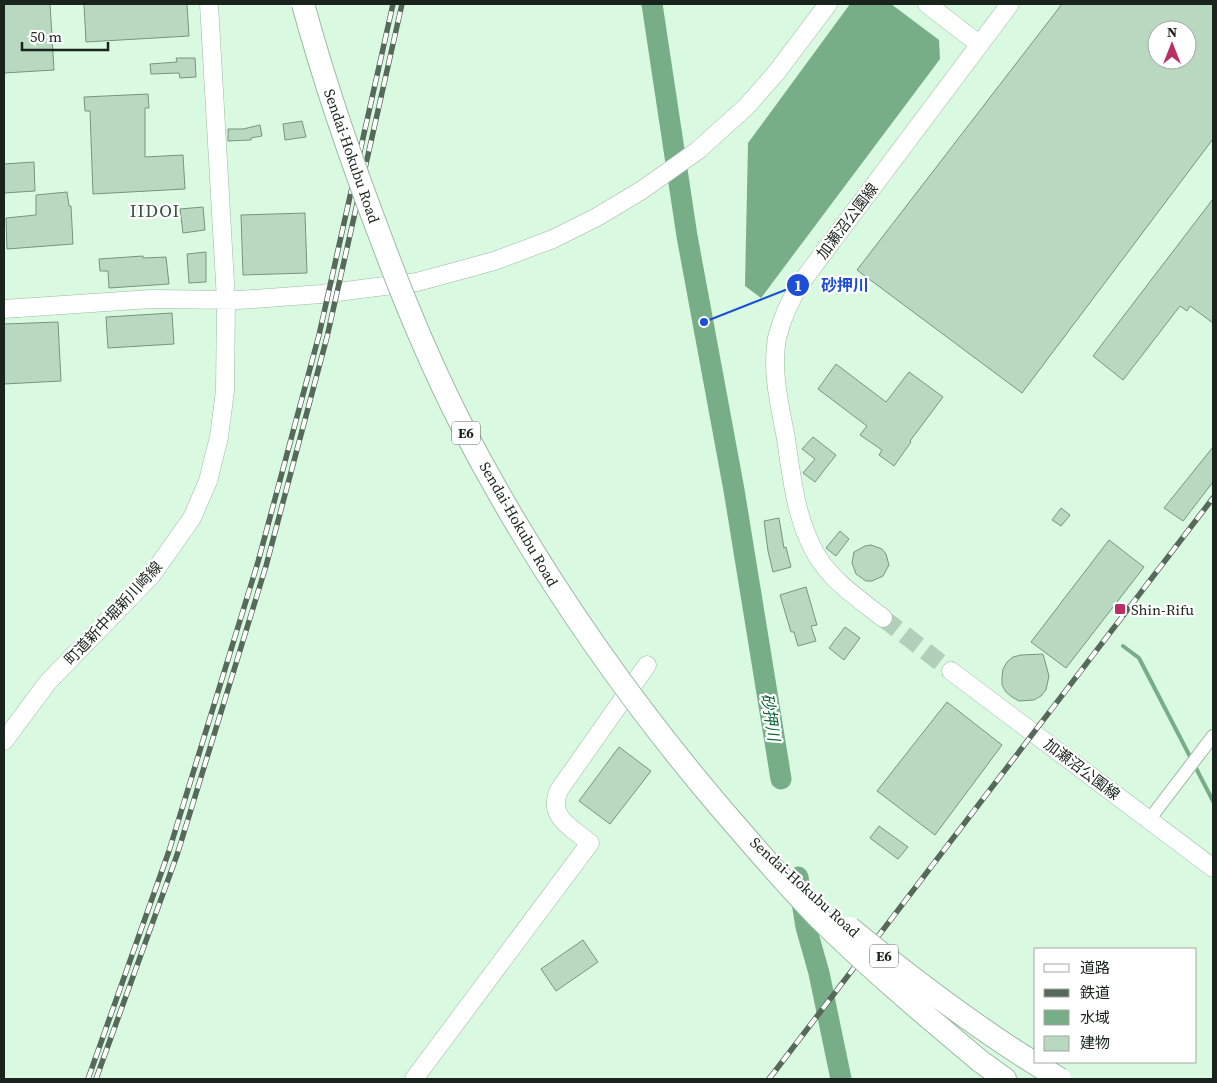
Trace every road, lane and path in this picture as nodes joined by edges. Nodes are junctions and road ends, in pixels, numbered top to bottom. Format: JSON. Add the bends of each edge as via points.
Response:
{"nodes":[{"id":1,"x":209,"y":4,"type":"edge"},
{"id":2,"x":303,"y":4,"type":"edge"},
{"id":3,"x":828,"y":4,"type":"edge"},
{"id":4,"x":926,"y":4,"type":"edge"},
{"id":5,"x":1010,"y":4,"type":"edge"},
{"id":6,"x":979,"y":44,"type":"junction"},
{"id":7,"x":226,"y":300,"type":"junction"},
{"id":8,"x":4,"y":309,"type":"edge"},
{"id":9,"x":883,"y":618,"type":"tunnel mouth"},
{"id":10,"x":647,"y":665,"type":"dead end"},
{"id":11,"x":952,"y":671,"type":"tunnel mouth"},
{"id":12,"x":1213,"y":736,"type":"edge"},
{"id":13,"x":4,"y":741,"type":"edge"},
{"id":14,"x":724,"y":812,"type":"junction"},
{"id":15,"x":1149,"y":820,"type":"junction"},
{"id":16,"x":1213,"y":868,"type":"edge"},
{"id":17,"x":980,"y":1061,"type":"junction"},
{"id":18,"x":1034,"y":1063,"type":"edge"},
{"id":19,"x":1035,"y":1063,"type":"edge"},
{"id":20,"x":414,"y":1079,"type":"edge"},
{"id":21,"x":1000,"y":1079,"type":"edge"},
{"id":22,"x":1005,"y":1079,"type":"edge"},
{"id":23,"x":1060,"y":1079,"type":"edge"}],
"edges":[{"from":1,"to":7,"type":"street","name":"町道新中堀新川崎線"},
{"from":2,"to":14,"type":"highway","name":"Sendai-Hokubu Road","number":"E6","bridge":true,"via":[[340,128],[371,214],[406,306],[460,422],[511,514],[576,619],[647,717]]},
{"from":3,"to":7,"type":"street","via":[[746,107],[697,151],[642,190],[553,239],[494,262],[390,286],[279,298]]},
{"from":4,"to":6,"type":"street"},
{"from":5,"to":6,"type":"street","name":"加瀬沼公園線"},
{"from":6,"to":9,"type":"street","name":"加瀬沼公園線","via":[[803,280],[790,300],[777,338],[776,380],[795,496],[806,533],[817,556],[835,580]]},
{"from":7,"to":8,"type":"street","via":[[151,299]]},
{"from":7,"to":13,"type":"street","name":"町道新中堀新川崎線","via":[[224,392],[219,437],[208,481],[192,518],[151,576],[48,682]]},
{"from":10,"to":20,"type":"street","via":[[554,800],[563,822],[590,843]]},
{"from":11,"to":15,"type":"street","name":"加瀬沼公園線"},
{"from":12,"to":15,"type":"street"},
{"from":14,"to":17,"type":"highway","name":"Sendai-Hokubu Road","number":"E6","bridge":true,"via":[[820,919]]},
{"from":14,"to":18,"type":"highway","name":"Sendai-Hokubu Road","number":"E6","bridge":true,"via":[[790,877],[886,957],[984,1031]]},
{"from":15,"to":16,"type":"street","name":"加瀬沼公園線"},
{"from":17,"to":21,"type":"highway"},
{"from":17,"to":22,"type":"highway"},
{"from":19,"to":23,"type":"highway","name":"Sendai-Hokubu Road","number":"E6","bridge":true}]}
